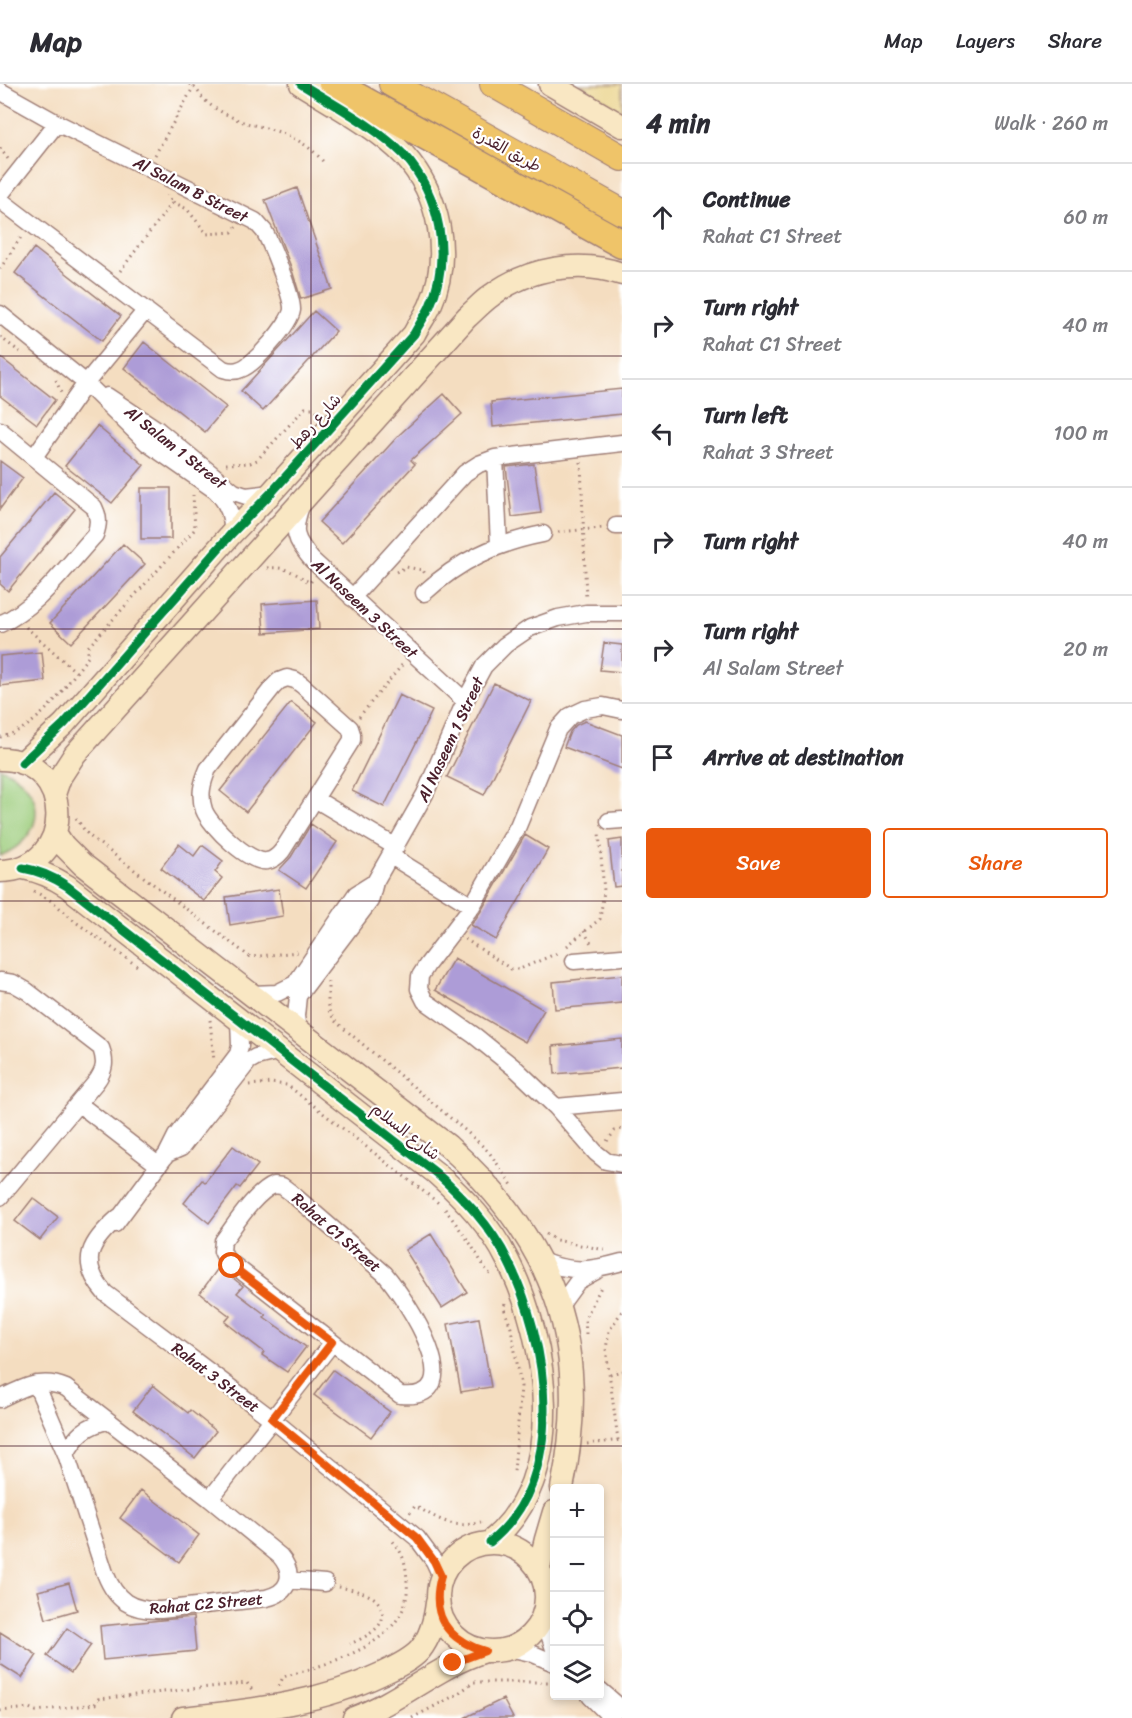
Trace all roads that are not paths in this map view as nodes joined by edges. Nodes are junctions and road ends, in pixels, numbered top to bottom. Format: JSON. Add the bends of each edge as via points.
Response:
{"nodes":[{"id":1,"x":301,"y":84,"type":"edge"},
{"id":2,"x":333,"y":84,"type":"edge"},
{"id":3,"x":392,"y":84,"type":"edge"},
{"id":4,"x":493,"y":84,"type":"edge"},
{"id":5,"x":550,"y":84,"type":"edge"},
{"id":6,"x":0,"y":91,"type":"edge"},
{"id":7,"x":57,"y":123,"type":"junction"},
{"id":8,"x":622,"y":126,"type":"edge"},
{"id":9,"x":622,"y":158,"type":"edge"},
{"id":10,"x":0,"y":195,"type":"edge"},
{"id":11,"x":0,"y":200,"type":"edge"},
{"id":12,"x":622,"y":212,"type":"edge"},
{"id":13,"x":622,"y":244,"type":"edge"},
{"id":14,"x":622,"y":274,"type":"edge"},
{"id":15,"x":146,"y":310,"type":"junction"},
{"id":16,"x":0,"y":314,"type":"edge"},
{"id":17,"x":86,"y":383,"type":"junction"},
{"id":18,"x":0,"y":430,"type":"edge"},
{"id":19,"x":158,"y":430,"type":"junction"},
{"id":20,"x":147,"y":443,"type":"junction"},
{"id":21,"x":622,"y":443,"type":"edge"},
{"id":22,"x":34,"y":457,"type":"junction"},
{"id":23,"x":495,"y":458,"type":"junction"},
{"id":24,"x":196,"y":470,"type":"junction"},
{"id":25,"x":271,"y":493,"type":"junction"},
{"id":26,"x":302,"y":501,"type":"junction"},
{"id":27,"x":232,"y":533,"type":"junction"},
{"id":28,"x":543,"y":534,"type":"road end"},
{"id":29,"x":499,"y":545,"type":"junction"},
{"id":30,"x":428,"y":590,"type":"road end"},
{"id":31,"x":352,"y":598,"type":"junction"},
{"id":32,"x":622,"y":613,"type":"edge"},
{"id":33,"x":8,"y":621,"type":"edge"},
{"id":34,"x":465,"y":701,"type":"junction"},
{"id":35,"x":622,"y":710,"type":"edge"},
{"id":36,"x":0,"y":759,"type":"edge"},
{"id":37,"x":22,"y":763,"type":"junction"},
{"id":38,"x":54,"y":794,"type":"junction"},
{"id":39,"x":315,"y":799,"type":"junction"},
{"id":40,"x":55,"y":833,"type":"junction"},
{"id":41,"x":394,"y":851,"type":"junction"},
{"id":42,"x":0,"y":872,"type":"edge"},
{"id":43,"x":23,"y":878,"type":"junction"},
{"id":44,"x":471,"y":906,"type":"junction"},
{"id":45,"x":330,"y":944,"type":"junction"},
{"id":46,"x":622,"y":957,"type":"edge"},
{"id":47,"x":574,"y":961,"type":"dead end"},
{"id":48,"x":0,"y":981,"type":"edge"},
{"id":49,"x":252,"y":993,"type":"junction"},
{"id":50,"x":239,"y":1020,"type":"junction"},
{"id":51,"x":298,"y":1031,"type":"junction"},
{"id":52,"x":280,"y":1051,"type":"junction"},
{"id":53,"x":221,"y":1087,"type":"junction"},
{"id":54,"x":622,"y":1101,"type":"edge"},
{"id":55,"x":79,"y":1104,"type":"junction"},
{"id":56,"x":556,"y":1107,"type":"junction"},
{"id":57,"x":162,"y":1160,"type":"junction"},
{"id":58,"x":622,"y":1164,"type":"edge"},
{"id":59,"x":0,"y":1197,"type":"edge"},
{"id":60,"x":541,"y":1261,"type":"junction"},
{"id":61,"x":618,"y":1263,"type":"edge"},
{"id":62,"x":559,"y":1307,"type":"junction"},
{"id":63,"x":332,"y":1342,"type":"junction"},
{"id":64,"x":36,"y":1383,"type":"junction"},
{"id":65,"x":0,"y":1399,"type":"edge"},
{"id":66,"x":272,"y":1419,"type":"junction"},
{"id":67,"x":108,"y":1421,"type":"junction"},
{"id":68,"x":66,"y":1454,"type":"junction"},
{"id":69,"x":563,"y":1484,"type":"edge"},
{"id":70,"x":210,"y":1499,"type":"junction"},
{"id":71,"x":550,"y":1527,"type":"edge"},
{"id":72,"x":486,"y":1532,"type":"junction"},
{"id":73,"x":539,"y":1569,"type":"junction"},
{"id":74,"x":441,"y":1576,"type":"junction"},
{"id":75,"x":288,"y":1581,"type":"junction"},
{"id":76,"x":325,"y":1583,"type":"road end"},
{"id":77,"x":437,"y":1603,"type":"junction"},
{"id":78,"x":545,"y":1610,"type":"junction"},
{"id":79,"x":554,"y":1646,"type":"edge"},
{"id":80,"x":509,"y":1648,"type":"junction"},
{"id":81,"x":485,"y":1651,"type":"junction"},
{"id":82,"x":550,"y":1661,"type":"edge"},
{"id":83,"x":604,"y":1693,"type":"edge"},
{"id":84,"x":595,"y":1700,"type":"edge"},
{"id":85,"x":622,"y":1709,"type":"edge"},
{"id":86,"x":183,"y":1718,"type":"edge"},
{"id":87,"x":354,"y":1718,"type":"edge"},
{"id":88,"x":612,"y":1718,"type":"edge"}],
"edges":[{"from":1,"to":25,"type":"street","name":"شارع رهط","via":[[378,134],[403,154],[423,180],[436,210],[442,242],[440,274],[430,306],[414,334]]},
{"from":2,"to":13,"type":"highway"},
{"from":3,"to":12,"type":"main road","name":"طريق القدرة"},
{"from":4,"to":9,"type":"main road"},
{"from":5,"to":8,"type":"street"},
{"from":6,"to":7,"type":"street","name":"Al Salam B Street"},
{"from":7,"to":10,"type":"street"},
{"from":7,"to":15,"type":"street","name":"Al Salam B Street","via":[[255,221],[266,235],[292,309],[283,328],[249,365],[238,370],[223,369]]},
{"from":11,"to":15,"type":"street","name":"Al Salam B Street"},
{"from":14,"to":26,"type":"street","via":[[586,267],[553,268],[521,278],[492,295],[467,317]]},
{"from":15,"to":17,"type":"street"},
{"from":16,"to":17,"type":"street","name":"Al Salam 1 Street"},
{"from":17,"to":19,"type":"street","name":"Al Salam 1 Street"},
{"from":17,"to":20,"type":"street","name":"Al Salam 1 Street"},
{"from":17,"to":22,"type":"street"},
{"from":18,"to":22,"type":"street"},
{"from":19,"to":20,"type":"street"},
{"from":19,"to":24,"type":"street","name":"Al Salam 1 Street"},
{"from":20,"to":24,"type":"street","name":"Al Salam 1 Street"},
{"from":21,"to":23,"type":"street"},
{"from":22,"to":33,"type":"street","via":[[94,507],[99,526],[30,606]]},
{"from":23,"to":29,"type":"street"},
{"from":23,"to":31,"type":"street","via":[[465,473]]},
{"from":24,"to":25,"type":"street","name":"Al Salam 1 Street","via":[[246,496]]},
{"from":24,"to":27,"type":"street","name":"Al Salam 1 Street","via":[[224,498],[231,515]]},
{"from":25,"to":27,"type":"street","name":"شارع رهط"},
{"from":26,"to":31,"type":"street","name":"Al Naseem 3 Street","via":[[294,530],[297,542]]},
{"from":26,"to":38,"type":"street","via":[[75,754]]},
{"from":27,"to":37,"type":"street","name":"شارع رهط","via":[[64,724]]},
{"from":28,"to":29,"type":"street"},
{"from":29,"to":30,"type":"street","via":[[459,565]]},
{"from":31,"to":34,"type":"street","name":"Al Naseem 3 Street"},
{"from":32,"to":34,"type":"street","name":"Al Naseem 1 Street","via":[[586,613],[530,628],[484,666]]},
{"from":34,"to":41,"type":"street","name":"Al Naseem 1 Street","via":[[426,794]]},
{"from":35,"to":44,"type":"street","via":[[603,706],[585,709],[570,716],[558,729],[518,826]]},
{"from":36,"to":37,"type":"street"},
{"from":37,"to":38,"type":"street","via":[[41,776]]},
{"from":38,"to":40,"type":"street","via":[[58,813]]},
{"from":39,"to":39,"type":"street","via":[[282,851],[266,862],[247,855],[212,825],[201,798],[207,769],[279,681],[287,678],[295,680],[352,734]]},
{"from":39,"to":41,"type":"street"},
{"from":40,"to":43,"type":"street"},
{"from":40,"to":49,"type":"street","name":"شارع السلام","via":[[82,864]]},
{"from":41,"to":44,"type":"street"},
{"from":41,"to":45,"type":"street","name":"Al Naseem 1 Street","via":[[375,882],[370,901],[351,914]]},
{"from":42,"to":43,"type":"street"},
{"from":43,"to":50,"type":"street","name":"شارع السلام","via":[[39,871],[54,877]]},
{"from":44,"to":56,"type":"street","via":[[420,976],[419,989],[425,1001],[475,1035]]},
{"from":45,"to":49,"type":"street","name":"Al Naseem 1 Street","via":[[296,984],[277,993]]},
{"from":45,"to":51,"type":"street","name":"Al Naseem 1 Street","via":[[298,996]]},
{"from":46,"to":47,"type":"street"},
{"from":48,"to":55,"type":"street","via":[[14,982],[101,1048],[103,1072]]},
{"from":49,"to":51,"type":"street","name":"شارع السلام"},
{"from":50,"to":52,"type":"street","name":"شارع السلام"},
{"from":50,"to":53,"type":"street","name":"Rahat 3 Street","via":[[238,1054]]},
{"from":51,"to":60,"type":"street","name":"شارع السلام","via":[[475,1170],[506,1206]]},
{"from":52,"to":53,"type":"street","name":"Rahat 3 Street","via":[[249,1061]]},
{"from":52,"to":72,"type":"street","name":"شارع السلام","via":[[464,1198],[488,1227],[522,1293],[540,1362],[543,1428],[530,1491],[511,1523]]},
{"from":53,"to":57,"type":"street","name":"Rahat 3 Street","via":[[172,1141]]},
{"from":54,"to":56,"type":"street"},
{"from":55,"to":57,"type":"street"},
{"from":55,"to":59,"type":"street"},
{"from":56,"to":58,"type":"street","via":[[596,1153],[606,1161]]},
{"from":57,"to":66,"type":"street","name":"Rahat 3 Street","via":[[119,1217],[95,1240],[90,1254],[95,1282]]},
{"from":60,"to":61,"type":"street","via":[[574,1270]]},
{"from":60,"to":62,"type":"street","name":"شارع السلام"},
{"from":61,"to":62,"type":"street","via":[[578,1281]]},
{"from":62,"to":69,"type":"street","name":"شارع السلام","via":[[567,1338],[572,1402]]},
{"from":63,"to":63,"type":"street","name":"Rahat C1 Street","via":[[399,1395],[413,1396],[426,1390],[434,1379],[436,1365],[397,1287],[282,1186],[265,1188],[223,1241],[225,1259]]},
{"from":63,"to":66,"type":"street"},
{"from":64,"to":65,"type":"street"},
{"from":64,"to":67,"type":"street","via":[[66,1388]]},
{"from":64,"to":68,"type":"street","name":"Rahat C2 Street"},
{"from":66,"to":70,"type":"street"},
{"from":66,"to":74,"type":"street","name":"Rahat 3 Street","via":[[425,1547]]},
{"from":67,"to":68,"type":"street","via":[[83,1431]]},
{"from":67,"to":70,"type":"street"},
{"from":68,"to":75,"type":"street","name":"Rahat C2 Street","via":[[111,1587],[132,1606],[162,1610],[266,1598],[284,1590]]},
{"from":70,"to":75,"type":"street","via":[[286,1563]]},
{"from":71,"to":73,"type":"street"},
{"from":72,"to":73,"type":"street","via":[[530,1557]]},
{"from":72,"to":74,"type":"street","via":[[478,1544],[456,1555]]},
{"from":73,"to":78,"type":"street","via":[[546,1589]]},
{"from":74,"to":77,"type":"street"},
{"from":75,"to":76,"type":"street"},
{"from":77,"to":81,"type":"street","via":[[442,1620],[453,1635],[468,1646]]},
{"from":77,"to":86,"type":"street","via":[[429,1636],[419,1650],[362,1683],[302,1702]]},
{"from":78,"to":79,"type":"street"},
{"from":78,"to":80,"type":"street","via":[[532,1634]]},
{"from":80,"to":81,"type":"street"},
{"from":80,"to":82,"type":"street"},
{"from":81,"to":87,"type":"street","via":[[453,1663],[388,1703]]},
{"from":83,"to":85,"type":"street"},
{"from":84,"to":88,"type":"street"}]}
